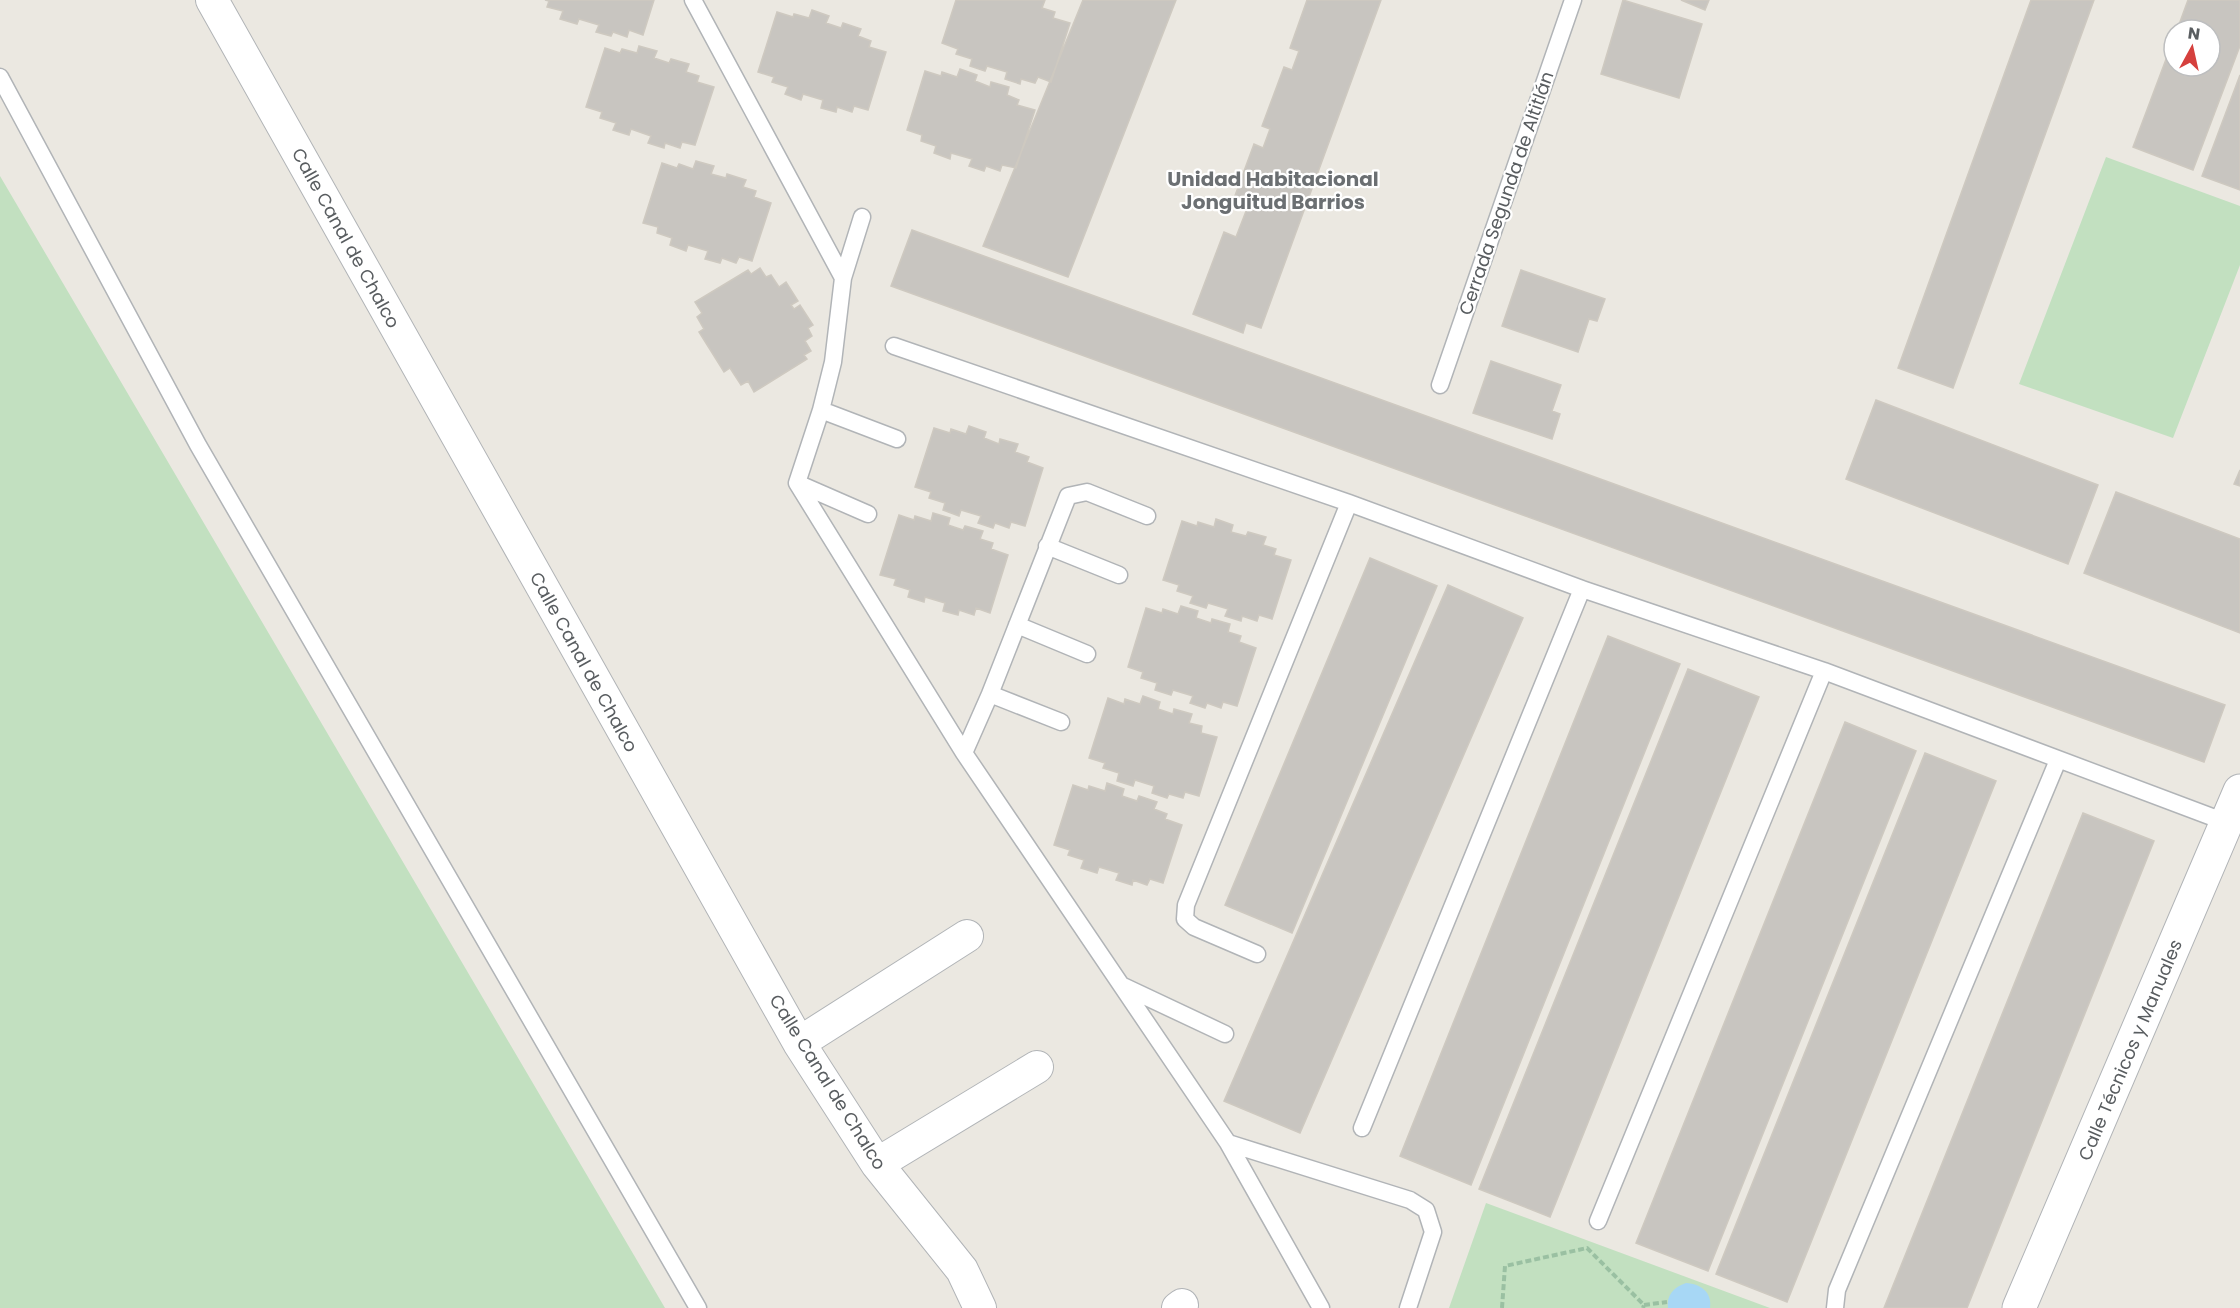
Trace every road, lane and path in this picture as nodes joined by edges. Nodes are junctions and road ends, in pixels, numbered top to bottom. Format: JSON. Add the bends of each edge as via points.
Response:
{"nodes":[{"id":1,"x":212,"y":0,"type":"edge"},
{"id":2,"x":693,"y":0,"type":"edge"},
{"id":3,"x":1572,"y":0,"type":"edge"},
{"id":4,"x":0,"y":77,"type":"edge"},
{"id":5,"x":862,"y":218,"type":"dead end"},
{"id":6,"x":843,"y":278,"type":"junction"},
{"id":7,"x":894,"y":346,"type":"dead end"},
{"id":8,"x":1440,"y":385,"type":"dead end"},
{"id":9,"x":821,"y":410,"type":"junction"},
{"id":10,"x":897,"y":439,"type":"dead end"},
{"id":11,"x":796,"y":483,"type":"junction"},
{"id":12,"x":1349,"y":503,"type":"junction"},
{"id":13,"x":868,"y":514,"type":"dead end"},
{"id":14,"x":1147,"y":516,"type":"dead end"},
{"id":15,"x":1047,"y":546,"type":"junction"},
{"id":16,"x":1119,"y":575,"type":"dead end"},
{"id":17,"x":1582,"y":589,"type":"junction"},
{"id":18,"x":1017,"y":625,"type":"junction"},
{"id":19,"x":1087,"y":654,"type":"dead end"},
{"id":20,"x":1824,"y":671,"type":"junction"},
{"id":21,"x":990,"y":694,"type":"junction"},
{"id":22,"x":1061,"y":722,"type":"dead end"},
{"id":23,"x":964,"y":753,"type":"junction"},
{"id":24,"x":2058,"y":760,"type":"junction"},
{"id":25,"x":2240,"y":792,"type":"edge"},
{"id":26,"x":2228,"y":823,"type":"junction"},
{"id":27,"x":966,"y":936,"type":"dead end"},
{"id":28,"x":1257,"y":954,"type":"dead end"},
{"id":29,"x":1120,"y":984,"type":"junction"},
{"id":30,"x":1225,"y":1034,"type":"dead end"},
{"id":31,"x":799,"y":1043,"type":"junction"},
{"id":32,"x":1037,"y":1067,"type":"dead end"},
{"id":33,"x":1362,"y":1128,"type":"dead end"},
{"id":34,"x":1228,"y":1143,"type":"junction"},
{"id":35,"x":877,"y":1164,"type":"junction"},
{"id":36,"x":1598,"y":1221,"type":"dead end"},
{"id":37,"x":1667,"y":1302,"type":"dead end"},
{"id":38,"x":1644,"y":1306,"type":"edge"},
{"id":39,"x":698,"y":1308,"type":"edge"},
{"id":40,"x":980,"y":1308,"type":"edge"},
{"id":41,"x":1321,"y":1308,"type":"edge"},
{"id":42,"x":1408,"y":1308,"type":"edge"},
{"id":43,"x":1502,"y":1308,"type":"edge"},
{"id":44,"x":1835,"y":1308,"type":"edge"},
{"id":45,"x":2019,"y":1308,"type":"edge"}],
"edges":[{"from":1,"to":31,"type":"street","name":"Calle Canal de Chalco"},
{"from":2,"to":6,"type":"lane"},
{"from":3,"to":8,"type":"lane","name":"Cerrada Segunda de Altitlán"},
{"from":4,"to":39,"type":"lane","via":[[198,445]]},
{"from":5,"to":6,"type":"lane"},
{"from":6,"to":9,"type":"lane","via":[[833,362]]},
{"from":7,"to":12,"type":"lane"},
{"from":9,"to":10,"type":"lane"},
{"from":9,"to":11,"type":"lane"},
{"from":11,"to":13,"type":"lane"},
{"from":11,"to":23,"type":"lane"},
{"from":12,"to":17,"type":"lane"},
{"from":12,"to":28,"type":"lane","via":[[1186,905],[1185,919],[1194,927]]},
{"from":14,"to":15,"type":"lane","via":[[1087,492],[1068,496]]},
{"from":15,"to":16,"type":"lane"},
{"from":15,"to":18,"type":"lane"},
{"from":17,"to":20,"type":"lane"},
{"from":17,"to":33,"type":"lane"},
{"from":18,"to":19,"type":"lane"},
{"from":18,"to":21,"type":"lane"},
{"from":20,"to":24,"type":"lane"},
{"from":20,"to":36,"type":"lane"},
{"from":21,"to":22,"type":"lane"},
{"from":21,"to":23,"type":"lane"},
{"from":23,"to":29,"type":"lane"},
{"from":24,"to":26,"type":"lane"},
{"from":24,"to":44,"type":"lane","via":[[1837,1290]]},
{"from":25,"to":26,"type":"street","name":"Calle Técnicos y Manuales"},
{"from":26,"to":45,"type":"street","name":"Calle Técnicos y Manuales"},
{"from":27,"to":31,"type":"street"},
{"from":29,"to":30,"type":"lane"},
{"from":29,"to":34,"type":"lane"},
{"from":31,"to":35,"type":"street","name":"Calle Canal de Chalco"},
{"from":32,"to":35,"type":"street"},
{"from":34,"to":41,"type":"lane"},
{"from":34,"to":42,"type":"lane","via":[[1410,1200],[1426,1210],[1433,1232]]},
{"from":35,"to":40,"type":"street","name":"Calle Canal de Chalco","via":[[962,1270]]},
{"from":37,"to":38,"type":"path"},
{"from":38,"to":43,"type":"path","via":[[1587,1248],[1505,1266]]}]}
